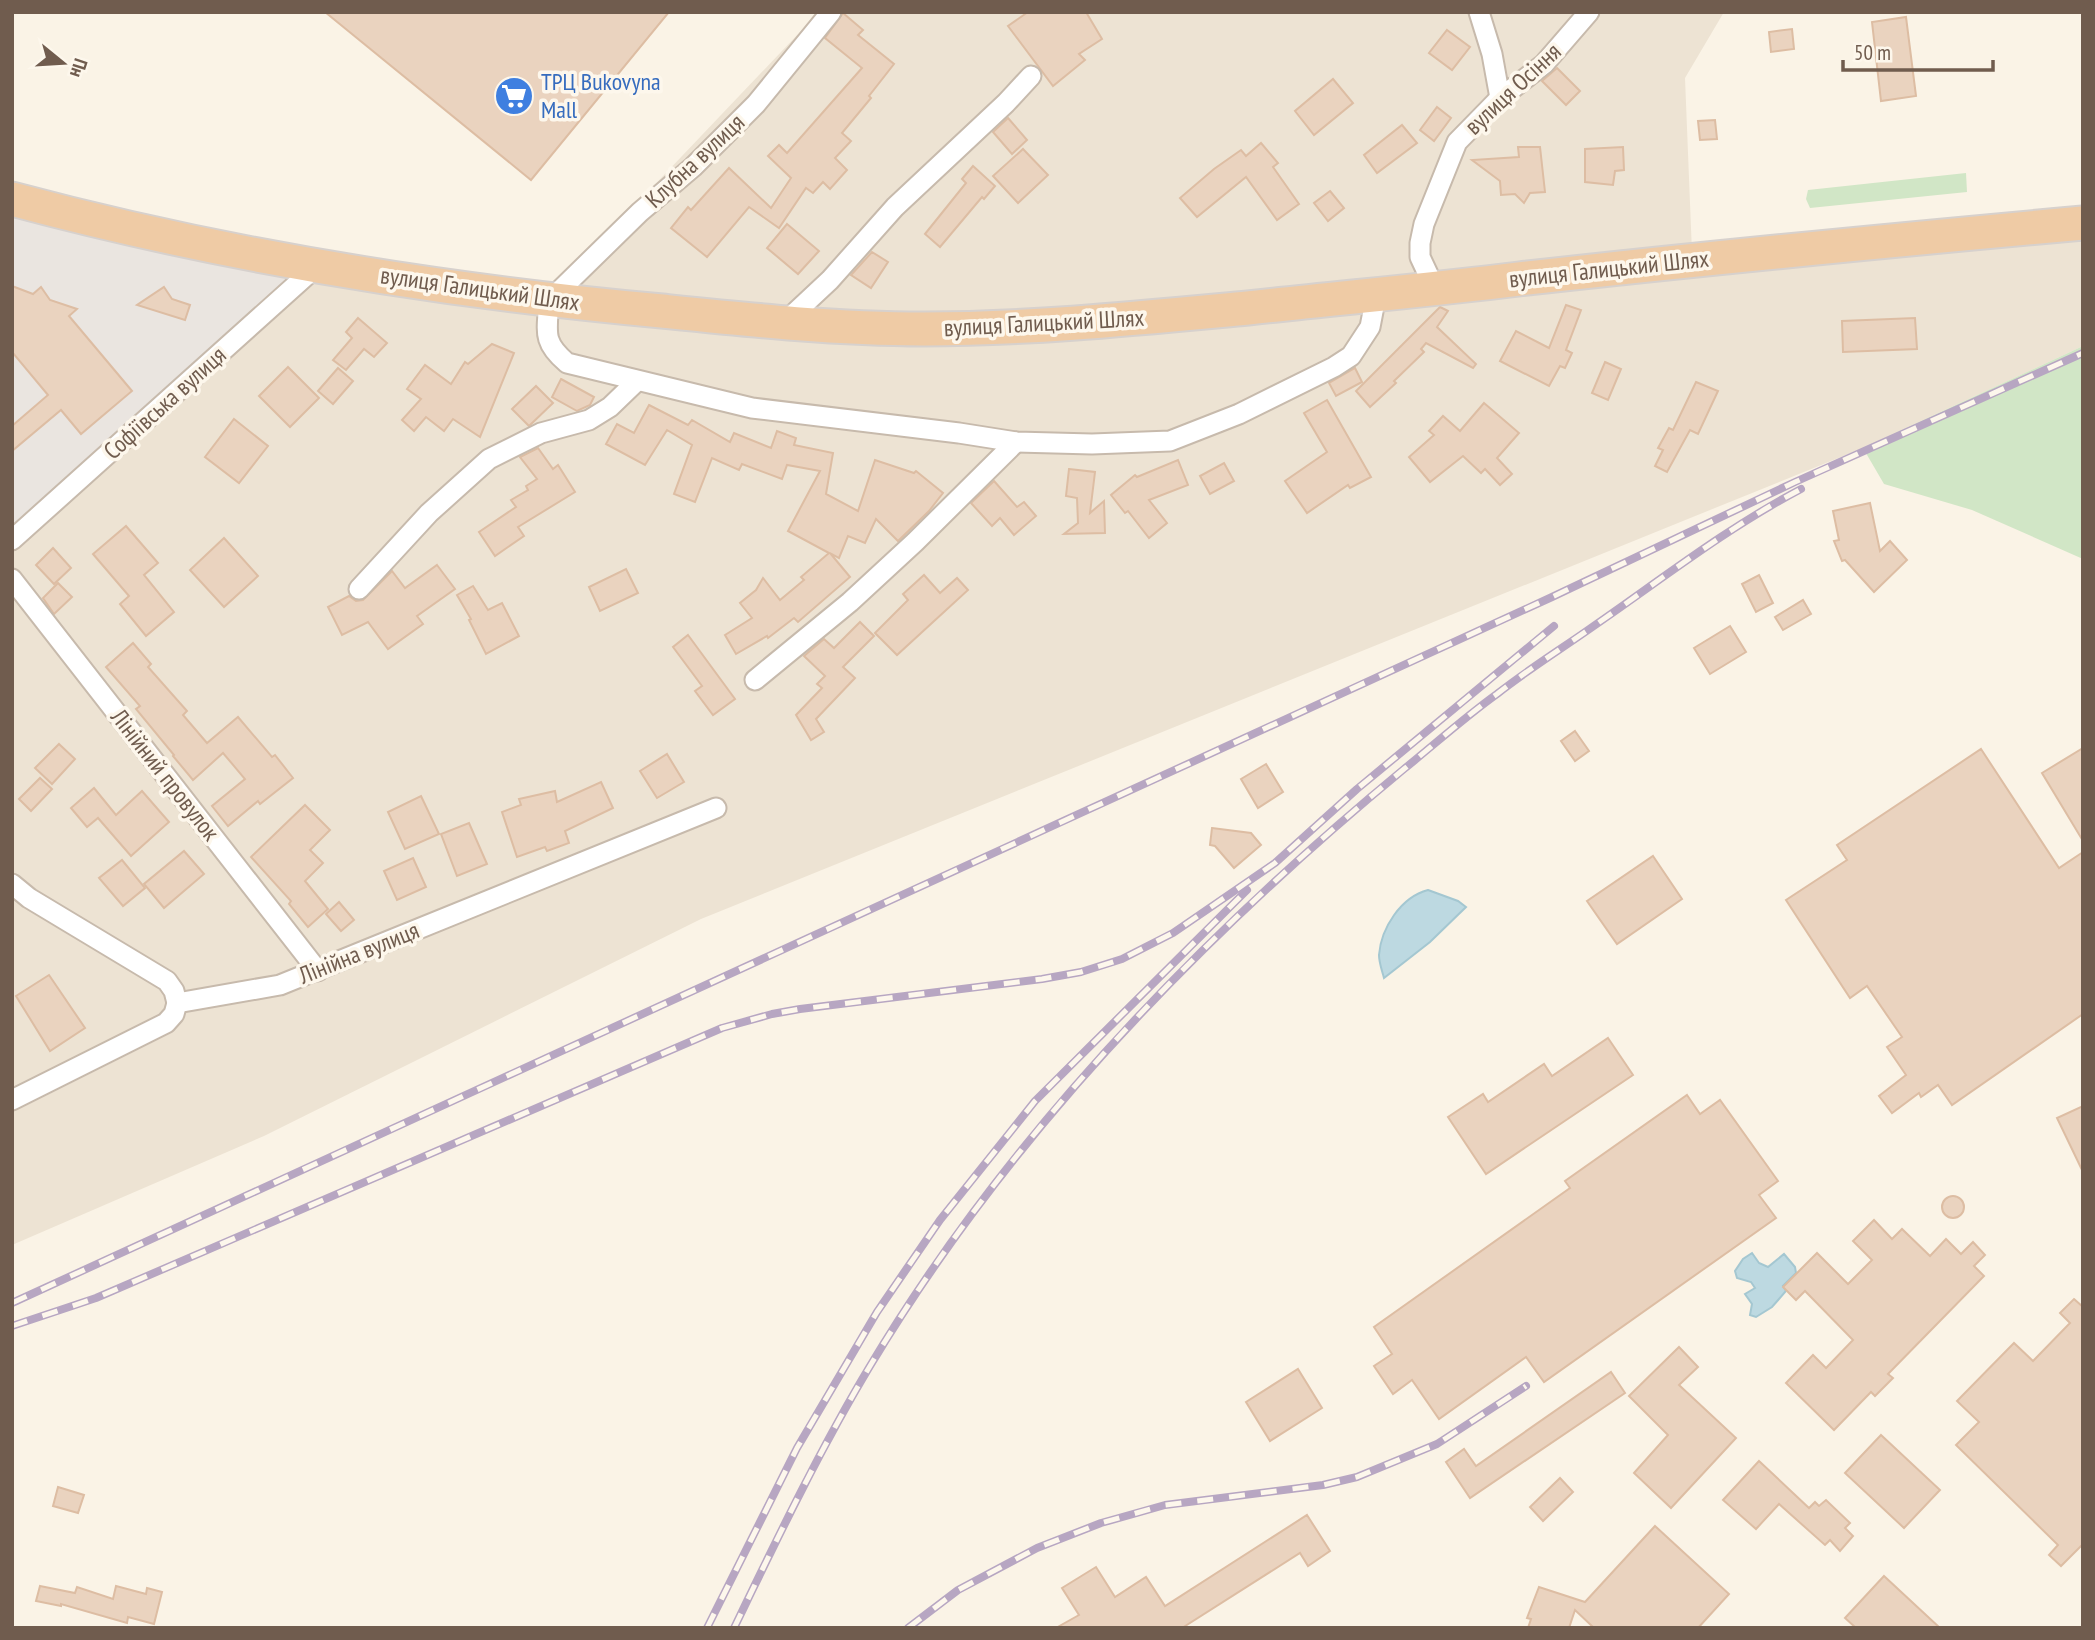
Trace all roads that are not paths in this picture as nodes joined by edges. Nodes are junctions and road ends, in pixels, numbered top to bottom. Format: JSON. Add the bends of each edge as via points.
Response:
{"nodes":[{"id":1,"x":831,"y":12,"type":"edge"},
{"id":2,"x":1479,"y":12,"type":"edge"},
{"id":3,"x":1589,"y":12,"type":"edge"},
{"id":4,"x":1031,"y":76,"type":"dead end"},
{"id":5,"x":1500,"y":98,"type":"junction"},
{"id":6,"x":12,"y":199,"type":"edge"},
{"id":7,"x":2083,"y":223,"type":"edge"},
{"id":8,"x":317,"y":266,"type":"junction"},
{"id":9,"x":1435,"y":289,"type":"junction"},
{"id":10,"x":1376,"y":296,"type":"junction"},
{"id":11,"x":549,"y":301,"type":"junction"},
{"id":12,"x":784,"y":323,"type":"junction"},
{"id":13,"x":637,"y":381,"type":"junction"},
{"id":14,"x":1016,"y":442,"type":"junction"},
{"id":15,"x":12,"y":540,"type":"edge"},
{"id":16,"x":12,"y":579,"type":"edge"},
{"id":17,"x":359,"y":589,"type":"dead end"},
{"id":18,"x":755,"y":680,"type":"dead end"},
{"id":19,"x":716,"y":808,"type":"dead end"},
{"id":20,"x":12,"y":884,"type":"edge"},
{"id":21,"x":318,"y":971,"type":"junction"},
{"id":22,"x":177,"y":1003,"type":"junction"},
{"id":23,"x":12,"y":1100,"type":"edge"}],
"edges":[{"from":1,"to":11,"type":"street","name":"Клубна вулиця","via":[[756,104]]},
{"from":2,"to":5,"type":"street"},
{"from":3,"to":5,"type":"street","name":"вулиця Осіння","via":[[1544,64]]},
{"from":4,"to":12,"type":"street","via":[[895,207],[830,280]]},
{"from":5,"to":9,"type":"street","name":"вулиця Осіння","via":[[1457,142],[1424,224],[1419,257]]},
{"from":6,"to":8,"type":"highway","name":"вулиця Галицький Шлях"},
{"from":7,"to":9,"type":"highway","name":"вулиця Галицький Шлях","via":[[1700,258]]},
{"from":8,"to":11,"type":"highway","name":"вулиця Галицький Шлях"},
{"from":8,"to":15,"type":"street","name":"Софіївська вулиця"},
{"from":9,"to":10,"type":"highway","name":"вулиця Галицький Шлях"},
{"from":10,"to":12,"type":"highway","name":"вулиця Галицький Шлях","via":[[1050,325],[927,329]]},
{"from":10,"to":14,"type":"street","via":[[1370,327],[1351,356],[1239,414],[1170,441]]},
{"from":11,"to":12,"type":"highway","name":"вулиця Галицький Шлях"},
{"from":11,"to":13,"type":"street","via":[[551,349],[567,363]]},
{"from":13,"to":14,"type":"street","via":[[752,408]]},
{"from":13,"to":17,"type":"street","via":[[589,420],[541,433],[489,460],[429,513]]},
{"from":14,"to":18,"type":"street","via":[[859,594]]},
{"from":16,"to":21,"type":"street","name":"Лінійний провулок"},
{"from":19,"to":21,"type":"street","name":"Лінійна вулиця"},
{"from":20,"to":22,"type":"street","via":[[167,981]]},
{"from":21,"to":22,"type":"street","name":"Лінійна вулиця","via":[[280,985]]},
{"from":22,"to":23,"type":"street","via":[[166,1023]]}]}
